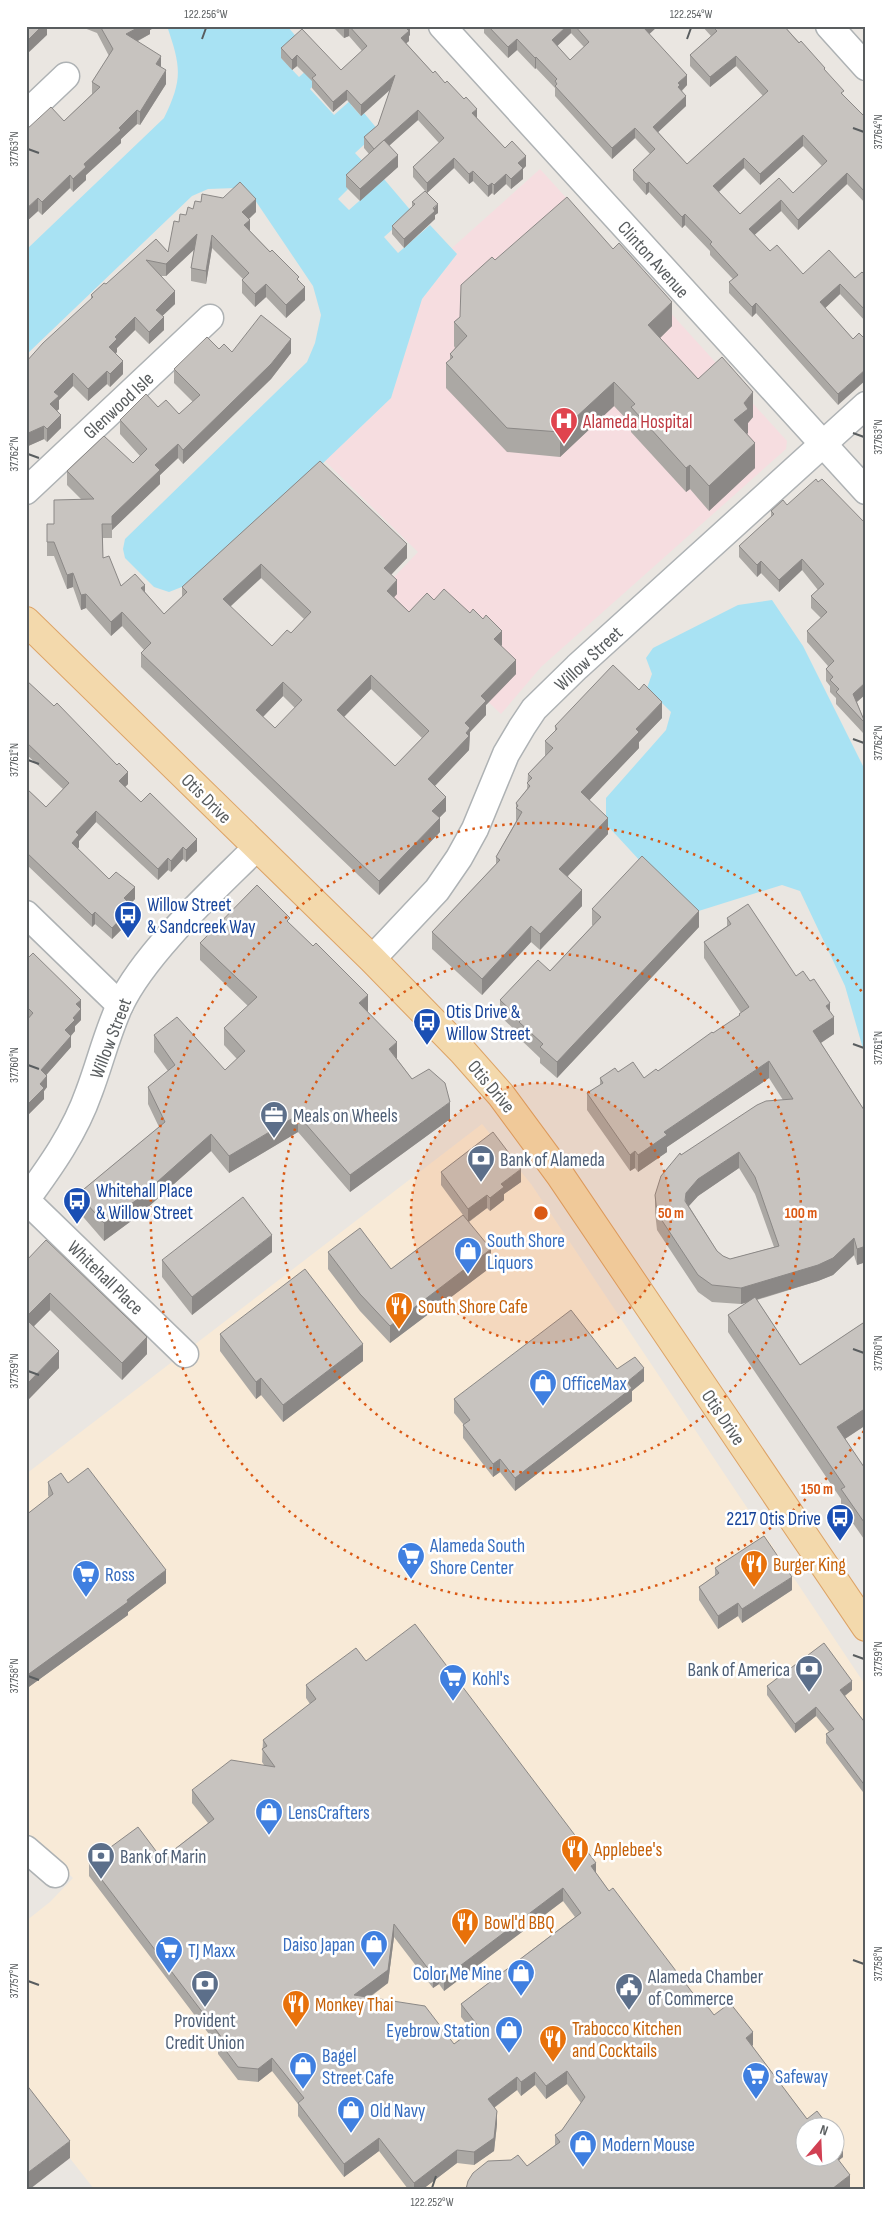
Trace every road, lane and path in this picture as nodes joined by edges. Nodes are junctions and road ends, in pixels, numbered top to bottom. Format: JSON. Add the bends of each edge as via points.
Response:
{"nodes":[{"id":1,"x":442,"y":26,"type":"edge"},
{"id":2,"x":829,"y":26,"type":"edge"},
{"id":3,"x":866,"y":67,"type":"edge"},
{"id":4,"x":66,"y":76,"type":"dead end"},
{"id":5,"x":26,"y":114,"type":"edge"},
{"id":6,"x":210,"y":318,"type":"dead end"},
{"id":7,"x":866,"y":405,"type":"edge"},
{"id":8,"x":822,"y":444,"type":"junction"},
{"id":9,"x":26,"y":491,"type":"edge"},
{"id":10,"x":866,"y":491,"type":"edge"},
{"id":11,"x":26,"y":621,"type":"edge"},
{"id":12,"x":257,"y":847,"type":"junction"},
{"id":13,"x":26,"y":914,"type":"edge"},
{"id":14,"x":372,"y":959,"type":"junction"},
{"id":15,"x":120,"y":1005,"type":"junction"},
{"id":16,"x":26,"y":1200,"type":"edge"},
{"id":17,"x":185,"y":1354,"type":"dead end"},
{"id":18,"x":866,"y":1627,"type":"edge"},
{"id":19,"x":26,"y":1850,"type":"edge"},
{"id":20,"x":55,"y":1874,"type":"dead end"}],
"edges":[{"from":1,"to":8,"type":"street","name":"Clinton Avenue"},
{"from":2,"to":3,"type":"street"},
{"from":4,"to":5,"type":"street"},
{"from":6,"to":9,"type":"street","name":"Glenwood Isle"},
{"from":7,"to":8,"type":"street","name":"Willow Street"},
{"from":8,"to":10,"type":"street","name":"Clinton Avenue"},
{"from":8,"to":14,"type":"street","name":"Willow Street","via":[[534,709],[506,754],[475,830],[459,858],[437,890]]},
{"from":11,"to":12,"type":"main road","name":"Otis Drive"},
{"from":12,"to":14,"type":"main road","name":"Otis Drive"},
{"from":12,"to":15,"type":"street","name":"Willow Street","via":[[156,953]]},
{"from":13,"to":15,"type":"street"},
{"from":14,"to":18,"type":"main road","name":"Otis Drive","via":[[501,1095],[537,1142]]},
{"from":15,"to":16,"type":"street","name":"Willow Street","via":[[73,1130]]},
{"from":16,"to":17,"type":"street","name":"Whitehall Place"},
{"from":19,"to":20,"type":"street"}]}
